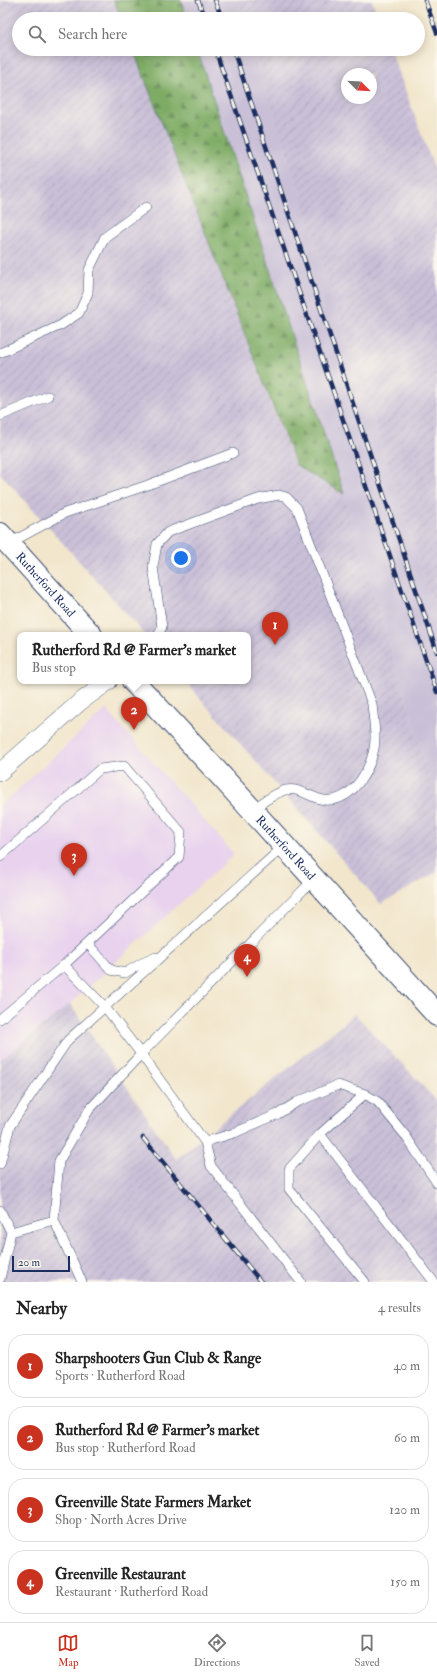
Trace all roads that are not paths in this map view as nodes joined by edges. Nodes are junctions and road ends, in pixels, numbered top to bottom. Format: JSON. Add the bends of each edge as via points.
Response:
{"nodes":[{"id":1,"x":146,"y":207,"type":"dead end"},
{"id":2,"x":0,"y":353,"type":"edge"},
{"id":3,"x":48,"y":396,"type":"dead end"},
{"id":4,"x":0,"y":416,"type":"edge"},
{"id":5,"x":233,"y":453,"type":"dead end"},
{"id":6,"x":4,"y":539,"type":"edge"},
{"id":7,"x":88,"y":632,"type":"edge"},
{"id":8,"x":160,"y":632,"type":"edge"},
{"id":9,"x":105,"y":684,"type":"edge"},
{"id":10,"x":136,"y":684,"type":"edge"},
{"id":11,"x":0,"y":772,"type":"edge"},
{"id":12,"x":251,"y":810,"type":"junction"},
{"id":13,"x":284,"y":846,"type":"junction"},
{"id":14,"x":0,"y":857,"type":"edge"},
{"id":15,"x":314,"y":879,"type":"junction"},
{"id":16,"x":88,"y":944,"type":"junction"},
{"id":17,"x":163,"y":955,"type":"junction"},
{"id":18,"x":64,"y":965,"type":"junction"},
{"id":19,"x":105,"y":1007,"type":"junction"},
{"id":20,"x":437,"y":1015,"type":"edge"},
{"id":21,"x":0,"y":1019,"type":"edge"},
{"id":22,"x":141,"y":1054,"type":"junction"},
{"id":23,"x":365,"y":1094,"type":"junction"},
{"id":24,"x":320,"y":1134,"type":"junction"},
{"id":25,"x":205,"y":1142,"type":"junction"},
{"id":26,"x":0,"y":1164,"type":"edge"},
{"id":27,"x":437,"y":1183,"type":"edge"},
{"id":28,"x":0,"y":1210,"type":"edge"},
{"id":29,"x":54,"y":1220,"type":"junction"},
{"id":30,"x":12,"y":1232,"type":"junction"},
{"id":31,"x":0,"y":1279,"type":"edge"},
{"id":32,"x":82,"y":1282,"type":"edge"},
{"id":33,"x":301,"y":1282,"type":"edge"},
{"id":34,"x":365,"y":1282,"type":"edge"},
{"id":35,"x":434,"y":1282,"type":"edge"}],
"edges":[{"from":1,"to":2,"type":"lane","via":[[105,237],[89,270],[88,293],[79,313],[61,325]]},
{"from":3,"to":4,"type":"lane"},
{"from":5,"to":6,"type":"lane","via":[[65,513]]},
{"from":6,"to":7,"type":"street","name":"Rutherford Road"},
{"from":8,"to":12,"type":"lane","via":[[162,627],[153,567],[157,544],[168,532],[272,496],[286,497],[297,508],[372,704],[375,739],[370,762],[348,794],[335,800],[323,800],[293,789],[284,790]]},
{"from":9,"to":11,"type":"street","via":[[80,702]]},
{"from":10,"to":12,"type":"street","name":"Rutherford Road"},
{"from":12,"to":13,"type":"street","name":"Rutherford Road"},
{"from":13,"to":15,"type":"street","name":"Rutherford Road"},
{"from":13,"to":17,"type":"lane"},
{"from":14,"to":16,"type":"lane","via":[[100,768],[124,766],[181,832],[179,857]]},
{"from":15,"to":20,"type":"street","name":"Rutherford Road"},
{"from":15,"to":22,"type":"lane"},
{"from":16,"to":17,"type":"lane","via":[[111,970],[125,973]]},
{"from":16,"to":18,"type":"lane"},
{"from":17,"to":19,"type":"lane"},
{"from":18,"to":19,"type":"lane"},
{"from":18,"to":21,"type":"lane"},
{"from":19,"to":22,"type":"lane"},
{"from":19,"to":26,"type":"lane","via":[[68,1040],[10,1126]]},
{"from":22,"to":25,"type":"lane"},
{"from":22,"to":29,"type":"lane","via":[[89,1110],[59,1161]]},
{"from":23,"to":24,"type":"lane"},
{"from":23,"to":25,"type":"lane","via":[[338,1085],[234,1133]]},
{"from":23,"to":27,"type":"lane","via":[[378,1102],[405,1135]]},
{"from":24,"to":34,"type":"lane","via":[[289,1170],[289,1189]]},
{"from":24,"to":35,"type":"lane"},
{"from":25,"to":33,"type":"lane","via":[[211,1166]]},
{"from":28,"to":30,"type":"lane"},
{"from":29,"to":30,"type":"lane"},
{"from":29,"to":32,"type":"lane"},
{"from":30,"to":31,"type":"lane"}]}
